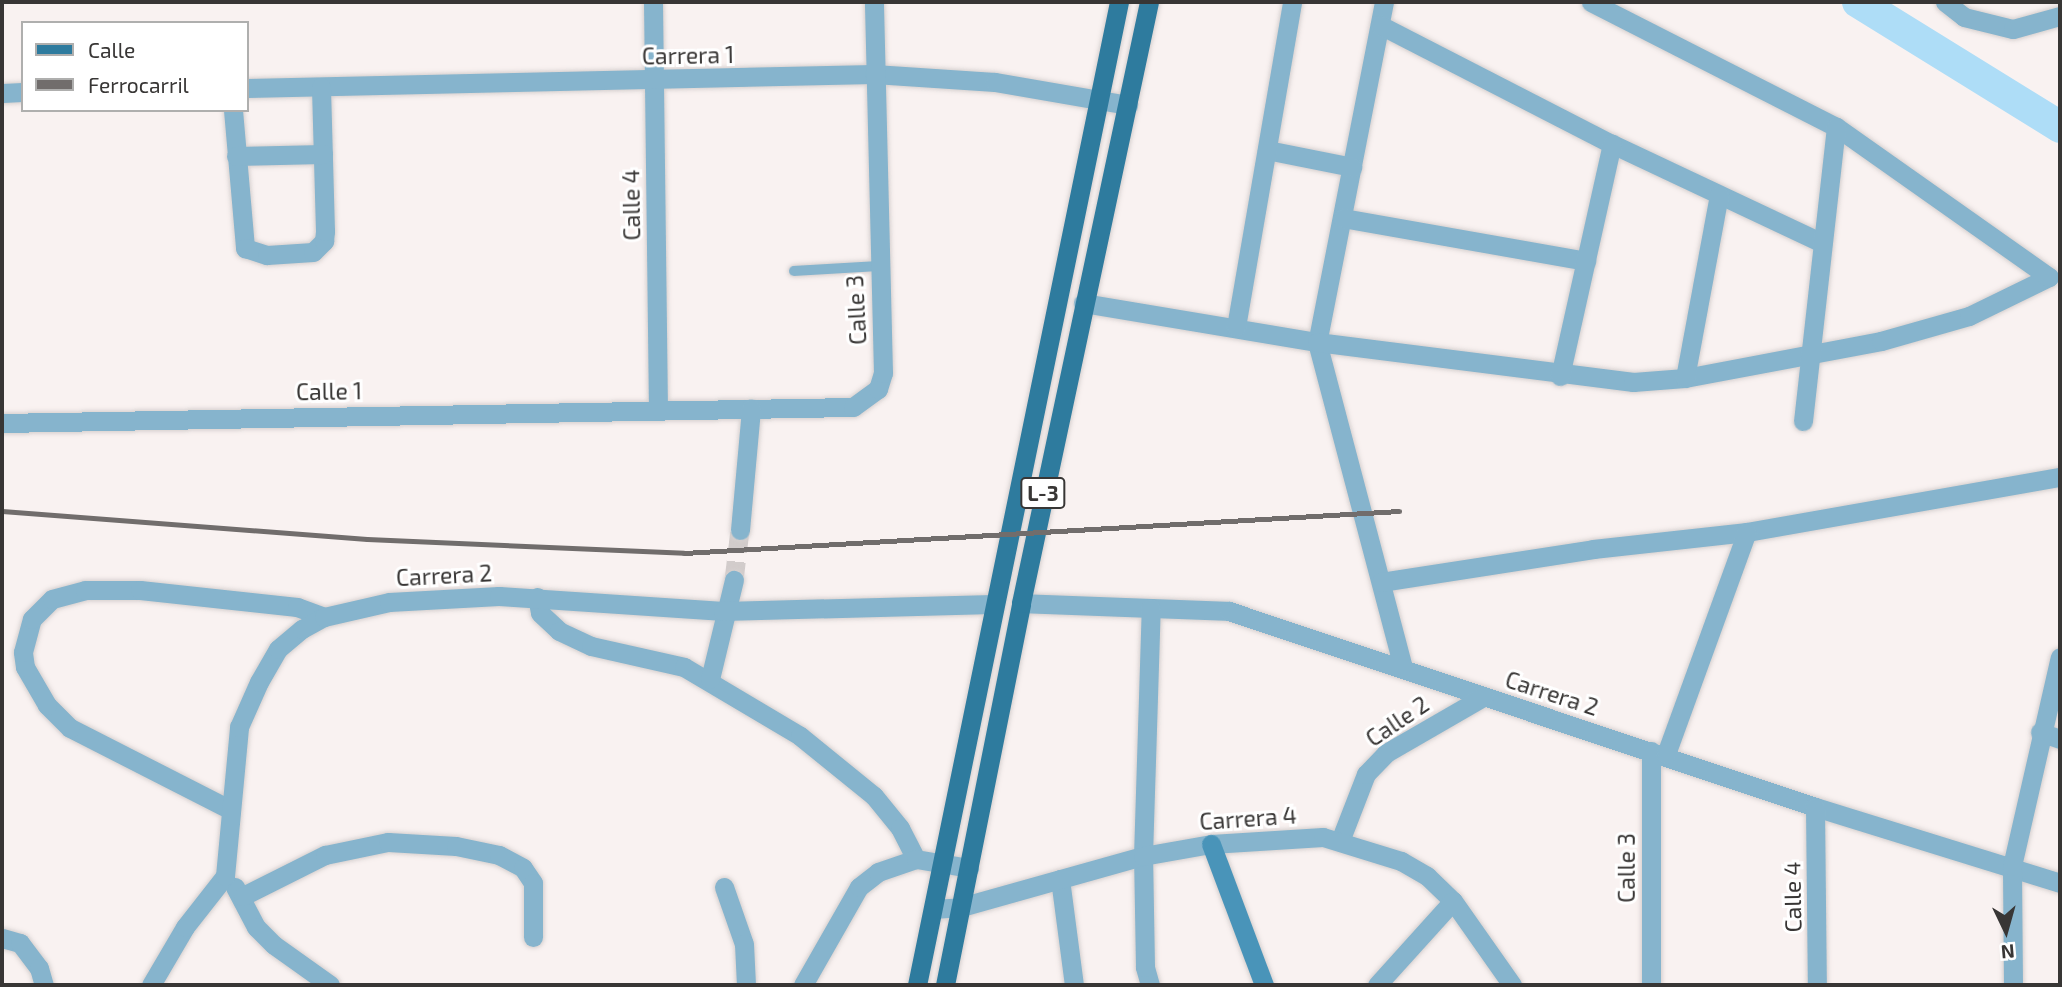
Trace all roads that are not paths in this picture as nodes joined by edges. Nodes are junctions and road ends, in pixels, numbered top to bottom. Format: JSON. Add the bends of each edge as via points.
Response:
{"nodes":[{"id":1,"x":653,"y":2,"type":"edge"},
{"id":2,"x":874,"y":2,"type":"edge"},
{"id":3,"x":1119,"y":2,"type":"edge"},
{"id":4,"x":1149,"y":2,"type":"edge"},
{"id":5,"x":1292,"y":2,"type":"edge"},
{"id":6,"x":1384,"y":2,"type":"edge"},
{"id":7,"x":1591,"y":2,"type":"edge"},
{"id":8,"x":1945,"y":2,"type":"edge"},
{"id":9,"x":2060,"y":16,"type":"edge"},
{"id":10,"x":1380,"y":25,"type":"junction"},
{"id":11,"x":874,"y":74,"type":"junction"},
{"id":12,"x":654,"y":80,"type":"junction"},
{"id":13,"x":321,"y":87,"type":"junction"},
{"id":14,"x":248,"y":88,"type":"edge"},
{"id":15,"x":21,"y":92,"type":"edge"},
{"id":16,"x":2,"y":93,"type":"edge"},
{"id":17,"x":1098,"y":102,"type":"junction"},
{"id":18,"x":1128,"y":105,"type":"junction"},
{"id":19,"x":233,"y":112,"type":"edge"},
{"id":20,"x":1836,"y":127,"type":"junction"},
{"id":21,"x":1612,"y":144,"type":"junction"},
{"id":22,"x":1266,"y":150,"type":"junction"},
{"id":23,"x":323,"y":155,"type":"junction"},
{"id":24,"x":236,"y":156,"type":"junction"},
{"id":25,"x":1352,"y":167,"type":"junction"},
{"id":26,"x":1719,"y":195,"type":"junction"},
{"id":27,"x":1343,"y":218,"type":"junction"},
{"id":28,"x":1822,"y":243,"type":"junction"},
{"id":29,"x":1586,"y":261,"type":"junction"},
{"id":30,"x":878,"y":265,"type":"junction"},
{"id":31,"x":794,"y":271,"type":"dead end"},
{"id":32,"x":2055,"y":281,"type":"edge"},
{"id":33,"x":1083,"y":303,"type":"junction"},
{"id":34,"x":1236,"y":327,"type":"junction"},
{"id":35,"x":1317,"y":342,"type":"junction"},
{"id":36,"x":1810,"y":356,"type":"junction"},
{"id":37,"x":1560,"y":376,"type":"junction"},
{"id":38,"x":1685,"y":378,"type":"junction"},
{"id":39,"x":751,"y":408,"type":"junction"},
{"id":40,"x":658,"y":409,"type":"junction"},
{"id":41,"x":1803,"y":421,"type":"dead end"},
{"id":42,"x":2,"y":423,"type":"edge"},
{"id":43,"x":2060,"y":477,"type":"edge"},
{"id":44,"x":740,"y":530,"type":"tunnel mouth"},
{"id":45,"x":1747,"y":532,"type":"junction"},
{"id":46,"x":734,"y":580,"type":"tunnel mouth"},
{"id":47,"x":1381,"y":582,"type":"junction"},
{"id":48,"x":537,"y":597,"type":"junction"},
{"id":49,"x":1021,"y":603,"type":"junction"},
{"id":50,"x":993,"y":604,"type":"junction"},
{"id":51,"x":1151,"y":608,"type":"junction"},
{"id":52,"x":723,"y":611,"type":"junction"},
{"id":53,"x":324,"y":617,"type":"junction"},
{"id":54,"x":2060,"y":657,"type":"edge"},
{"id":55,"x":1403,"y":667,"type":"junction"},
{"id":56,"x":710,"y":679,"type":"junction"},
{"id":57,"x":1483,"y":697,"type":"junction"},
{"id":58,"x":2040,"y":732,"type":"junction"},
{"id":59,"x":2060,"y":739,"type":"edge"},
{"id":60,"x":1658,"y":752,"type":"junction"},
{"id":61,"x":1815,"y":807,"type":"junction"},
{"id":62,"x":231,"y":810,"type":"junction"},
{"id":63,"x":1340,"y":841,"type":"junction"},
{"id":64,"x":1211,"y":844,"type":"junction"},
{"id":65,"x":1143,"y":856,"type":"junction"},
{"id":66,"x":916,"y":859,"type":"junction"},
{"id":67,"x":944,"y":863,"type":"junction"},
{"id":68,"x":2012,"y":866,"type":"junction"},
{"id":69,"x":969,"y":869,"type":"junction"},
{"id":70,"x":225,"y":876,"type":"junction"},
{"id":71,"x":1060,"y":879,"type":"junction"},
{"id":72,"x":2060,"y":883,"type":"edge"},
{"id":73,"x":724,"y":887,"type":"dead end"},
{"id":74,"x":243,"y":896,"type":"junction"},
{"id":75,"x":1453,"y":901,"type":"junction"},
{"id":76,"x":961,"y":907,"type":"junction"},
{"id":77,"x":934,"y":909,"type":"junction"},
{"id":78,"x":533,"y":937,"type":"dead end"},
{"id":79,"x":2,"y":938,"type":"edge"},
{"id":80,"x":44,"y":985,"type":"edge"},
{"id":81,"x":151,"y":985,"type":"edge"},
{"id":82,"x":330,"y":985,"type":"edge"},
{"id":83,"x":746,"y":985,"type":"edge"},
{"id":84,"x":803,"y":985,"type":"edge"},
{"id":85,"x":917,"y":985,"type":"edge"},
{"id":86,"x":945,"y":985,"type":"edge"},
{"id":87,"x":1074,"y":985,"type":"edge"},
{"id":88,"x":1150,"y":985,"type":"edge"},
{"id":89,"x":1264,"y":985,"type":"edge"},
{"id":90,"x":1377,"y":985,"type":"edge"},
{"id":91,"x":1512,"y":985,"type":"edge"},
{"id":92,"x":1651,"y":985,"type":"edge"},
{"id":93,"x":1817,"y":985,"type":"edge"},
{"id":94,"x":2013,"y":985,"type":"edge"}],
"edges":[{"from":1,"to":12,"type":"street","name":"Calle 4"},
{"from":2,"to":11,"type":"street","name":"Calle 3"},
{"from":3,"to":17,"type":"main road","number":"L-3"},
{"from":4,"to":18,"type":"main road","number":"L-3"},
{"from":5,"to":22,"type":"street"},
{"from":6,"to":10,"type":"street"},
{"from":7,"to":20,"type":"street"},
{"from":8,"to":9,"type":"street","via":[[1964,17],[2013,29]]},
{"from":10,"to":21,"type":"street"},
{"from":10,"to":25,"type":"street"},
{"from":11,"to":12,"type":"street","name":"Carrera 1"},
{"from":11,"to":17,"type":"street","name":"Carrera 1","via":[[995,82]]},
{"from":11,"to":30,"type":"street","name":"Calle 3"},
{"from":12,"to":13,"type":"street","name":"Carrera 1"},
{"from":12,"to":40,"type":"street","name":"Calle 4"},
{"from":13,"to":14,"type":"street","name":"Carrera 1"},
{"from":13,"to":23,"type":"street"},
{"from":15,"to":16,"type":"street"},
{"from":17,"to":18,"type":"street","name":"Carrera 1"},
{"from":17,"to":50,"type":"main road","number":"L-3"},
{"from":18,"to":33,"type":"main road","number":"L-3"},
{"from":19,"to":24,"type":"street"},
{"from":20,"to":28,"type":"street"},
{"from":20,"to":32,"type":"street"},
{"from":21,"to":26,"type":"street"},
{"from":21,"to":29,"type":"street"},
{"from":22,"to":25,"type":"street"},
{"from":22,"to":34,"type":"street"},
{"from":23,"to":24,"type":"street"},
{"from":23,"to":24,"type":"street","via":[[324,241],[313,252],[267,255],[253,254],[241,236]]},
{"from":25,"to":27,"type":"street"},
{"from":26,"to":28,"type":"street"},
{"from":26,"to":38,"type":"street"},
{"from":27,"to":29,"type":"street"},
{"from":27,"to":35,"type":"street"},
{"from":28,"to":36,"type":"street"},
{"from":29,"to":37,"type":"street"},
{"from":30,"to":31,"type":"lane"},
{"from":30,"to":39,"type":"street","name":"Calle 3","via":[[883,373],[878,389],[853,407]]},
{"from":32,"to":36,"type":"street","via":[[1969,316]]},
{"from":33,"to":34,"type":"street"},
{"from":33,"to":49,"type":"main road","number":"L-3"},
{"from":34,"to":35,"type":"street"},
{"from":35,"to":37,"type":"street"},
{"from":35,"to":47,"type":"street"},
{"from":36,"to":38,"type":"street"},
{"from":36,"to":41,"type":"street"},
{"from":37,"to":38,"type":"street","via":[[1633,382]]},
{"from":39,"to":40,"type":"street","name":"Calle 3"},
{"from":39,"to":44,"type":"street"},
{"from":40,"to":42,"type":"street","name":"Calle 1"},
{"from":43,"to":45,"type":"street"},
{"from":45,"to":47,"type":"street","via":[[1593,549]]},
{"from":45,"to":60,"type":"street"},
{"from":46,"to":52,"type":"street"},
{"from":47,"to":55,"type":"street"},
{"from":48,"to":52,"type":"street","name":"Carrera 2"},
{"from":48,"to":53,"type":"street","name":"Carrera 2","via":[[389,602]]},
{"from":48,"to":56,"type":"street","via":[[540,613],[559,631],[591,646],[639,653]]},
{"from":49,"to":51,"type":"street","name":"Carrera 2"},
{"from":49,"to":69,"type":"main road","number":"L-3"},
{"from":50,"to":52,"type":"street","name":"Carrera 2"},
{"from":50,"to":67,"type":"main road","number":"L-3"},
{"from":51,"to":55,"type":"street","name":"Carrera 2","via":[[1229,611]]},
{"from":51,"to":65,"type":"street"},
{"from":52,"to":56,"type":"street"},
{"from":53,"to":62,"type":"street","name":"Carrera 2","via":[[278,649],[259,682],[239,727]]},
{"from":53,"to":62,"type":"street","via":[[297,607],[140,590],[85,590],[52,599],[32,619],[23,652],[25,667],[47,705],[70,728]]},
{"from":54,"to":58,"type":"street"},
{"from":55,"to":57,"type":"street","name":"Carrera 2"},
{"from":56,"to":66,"type":"street","via":[[800,736],[858,781],[888,811]]},
{"from":57,"to":60,"type":"street","name":"Carrera 2"},
{"from":57,"to":63,"type":"street","name":"Calle 2","via":[[1386,753],[1366,774]]},
{"from":58,"to":59,"type":"street"},
{"from":58,"to":68,"type":"street"},
{"from":60,"to":61,"type":"street","name":"Carrera 2"},
{"from":60,"to":92,"type":"street","name":"Calle 3"},
{"from":61,"to":68,"type":"street","name":"Carrera 2"},
{"from":61,"to":93,"type":"street","name":"Calle 4"},
{"from":62,"to":70,"type":"street","name":"Carrera 2"},
{"from":63,"to":64,"type":"street","name":"Carrera 4","via":[[1323,837]]},
{"from":63,"to":75,"type":"street","name":"Carrera 4","via":[[1401,861],[1427,876]]},
{"from":64,"to":65,"type":"street","name":"Carrera 4"},
{"from":64,"to":89,"type":"main road"},
{"from":65,"to":71,"type":"street","name":"Carrera 4"},
{"from":65,"to":88,"type":"street","via":[[1145,967]]},
{"from":66,"to":67,"type":"street"},
{"from":66,"to":84,"type":"street","via":[[878,872],[859,887]]},
{"from":67,"to":69,"type":"street"},
{"from":67,"to":77,"type":"main road","number":"L-3"},
{"from":68,"to":72,"type":"street","name":"Carrera 2"},
{"from":68,"to":94,"type":"street"},
{"from":69,"to":76,"type":"main road","number":"L-3"},
{"from":70,"to":74,"type":"street"},
{"from":70,"to":81,"type":"street","via":[[185,927]]},
{"from":71,"to":76,"type":"street","name":"Carrera 4"},
{"from":71,"to":87,"type":"street"},
{"from":73,"to":83,"type":"street","via":[[744,944]]},
{"from":74,"to":78,"type":"street","via":[[325,855],[388,842],[456,846],[499,855],[523,868],[533,883]]},
{"from":74,"to":82,"type":"street","via":[[256,927]]},
{"from":75,"to":90,"type":"street"},
{"from":75,"to":91,"type":"street","name":"Carrera 4"},
{"from":76,"to":77,"type":"street","name":"Carrera 4"},
{"from":76,"to":86,"type":"main road","number":"L-3"},
{"from":77,"to":85,"type":"main road","number":"L-3"},
{"from":79,"to":80,"type":"street","via":[[20,943],[39,968]]}]}
